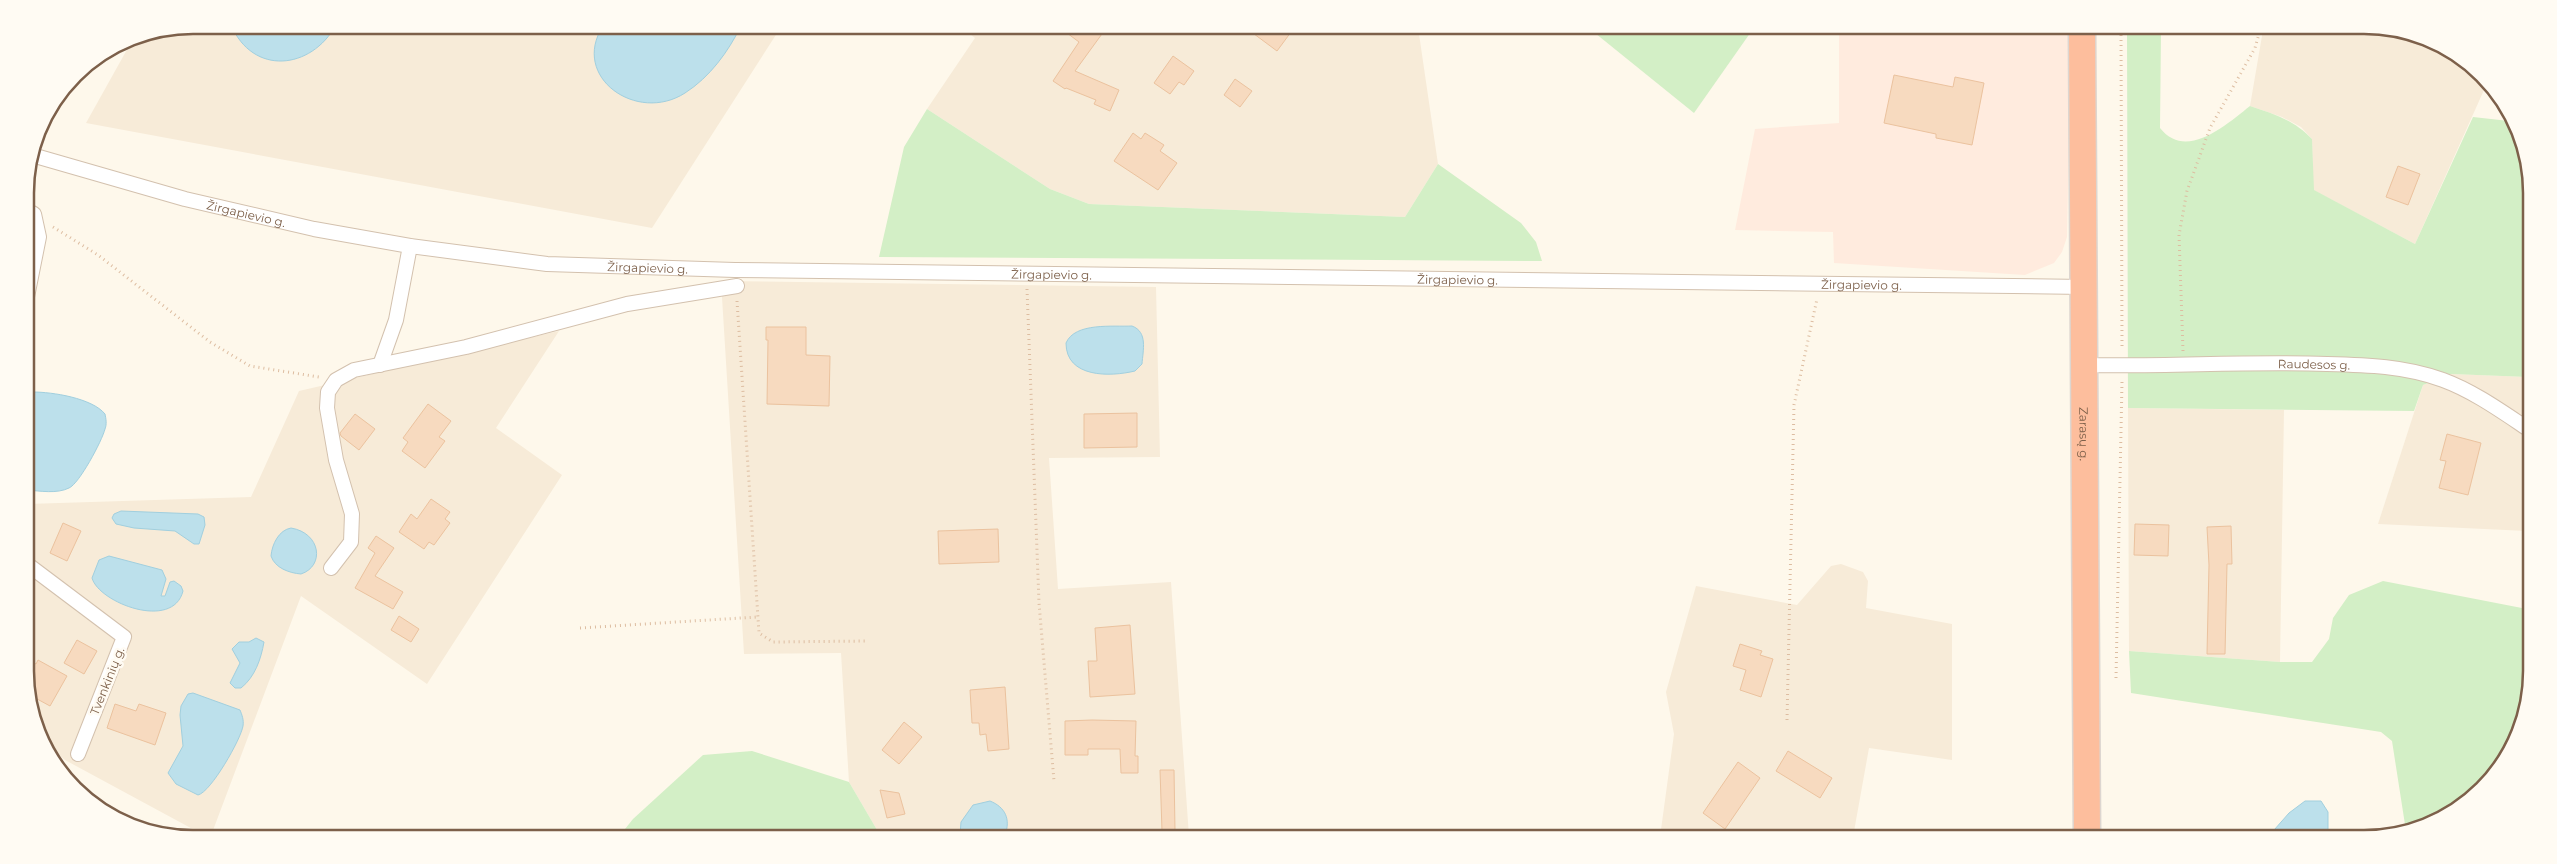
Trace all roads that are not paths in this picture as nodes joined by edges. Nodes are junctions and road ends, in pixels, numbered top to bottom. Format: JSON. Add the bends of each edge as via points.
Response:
{"nodes":[{"id":1,"x":2082,"y":34,"type":"edge"},
{"id":2,"x":38,"y":157,"type":"edge"},
{"id":3,"x":34,"y":224,"type":"edge"},
{"id":4,"x":410,"y":246,"type":"junction"},
{"id":5,"x":34,"y":258,"type":"edge"},
{"id":6,"x":736,"y":286,"type":"road end"},
{"id":7,"x":2085,"y":287,"type":"junction"},
{"id":8,"x":380,"y":365,"type":"junction"},
{"id":9,"x":2085,"y":365,"type":"junction"},
{"id":10,"x":2523,"y":426,"type":"edge"},
{"id":11,"x":331,"y":568,"type":"dead end"},
{"id":12,"x":34,"y":569,"type":"edge"},
{"id":13,"x":78,"y":754,"type":"dead end"},
{"id":14,"x":2087,"y":830,"type":"edge"}],
"edges":[{"from":1,"to":7,"type":"highway","name":"Zarasų g."},
{"from":2,"to":4,"type":"street","name":"Žirgapievio g.","via":[[185,199],[314,229]]},
{"from":3,"to":5,"type":"street","via":[[38,236]]},
{"from":4,"to":7,"type":"street","name":"Žirgapievio g.","via":[[538,263],[622,268]]},
{"from":4,"to":8,"type":"street","via":[[396,320]]},
{"from":6,"to":8,"type":"street","via":[[627,304],[466,347]]},
{"from":7,"to":9,"type":"highway","name":"Zarasų g."},
{"from":8,"to":11,"type":"street","via":[[354,370],[336,380],[328,392],[326,408],[336,460],[352,514],[351,542]]},
{"from":9,"to":10,"type":"street","name":"Raudesos g.","via":[[2268,362],[2394,366],[2444,380],[2493,405]]},
{"from":9,"to":14,"type":"highway","name":"Zarasų g."},
{"from":12,"to":13,"type":"street","name":"Tvenkinių g.","via":[[124,638]]}]}
